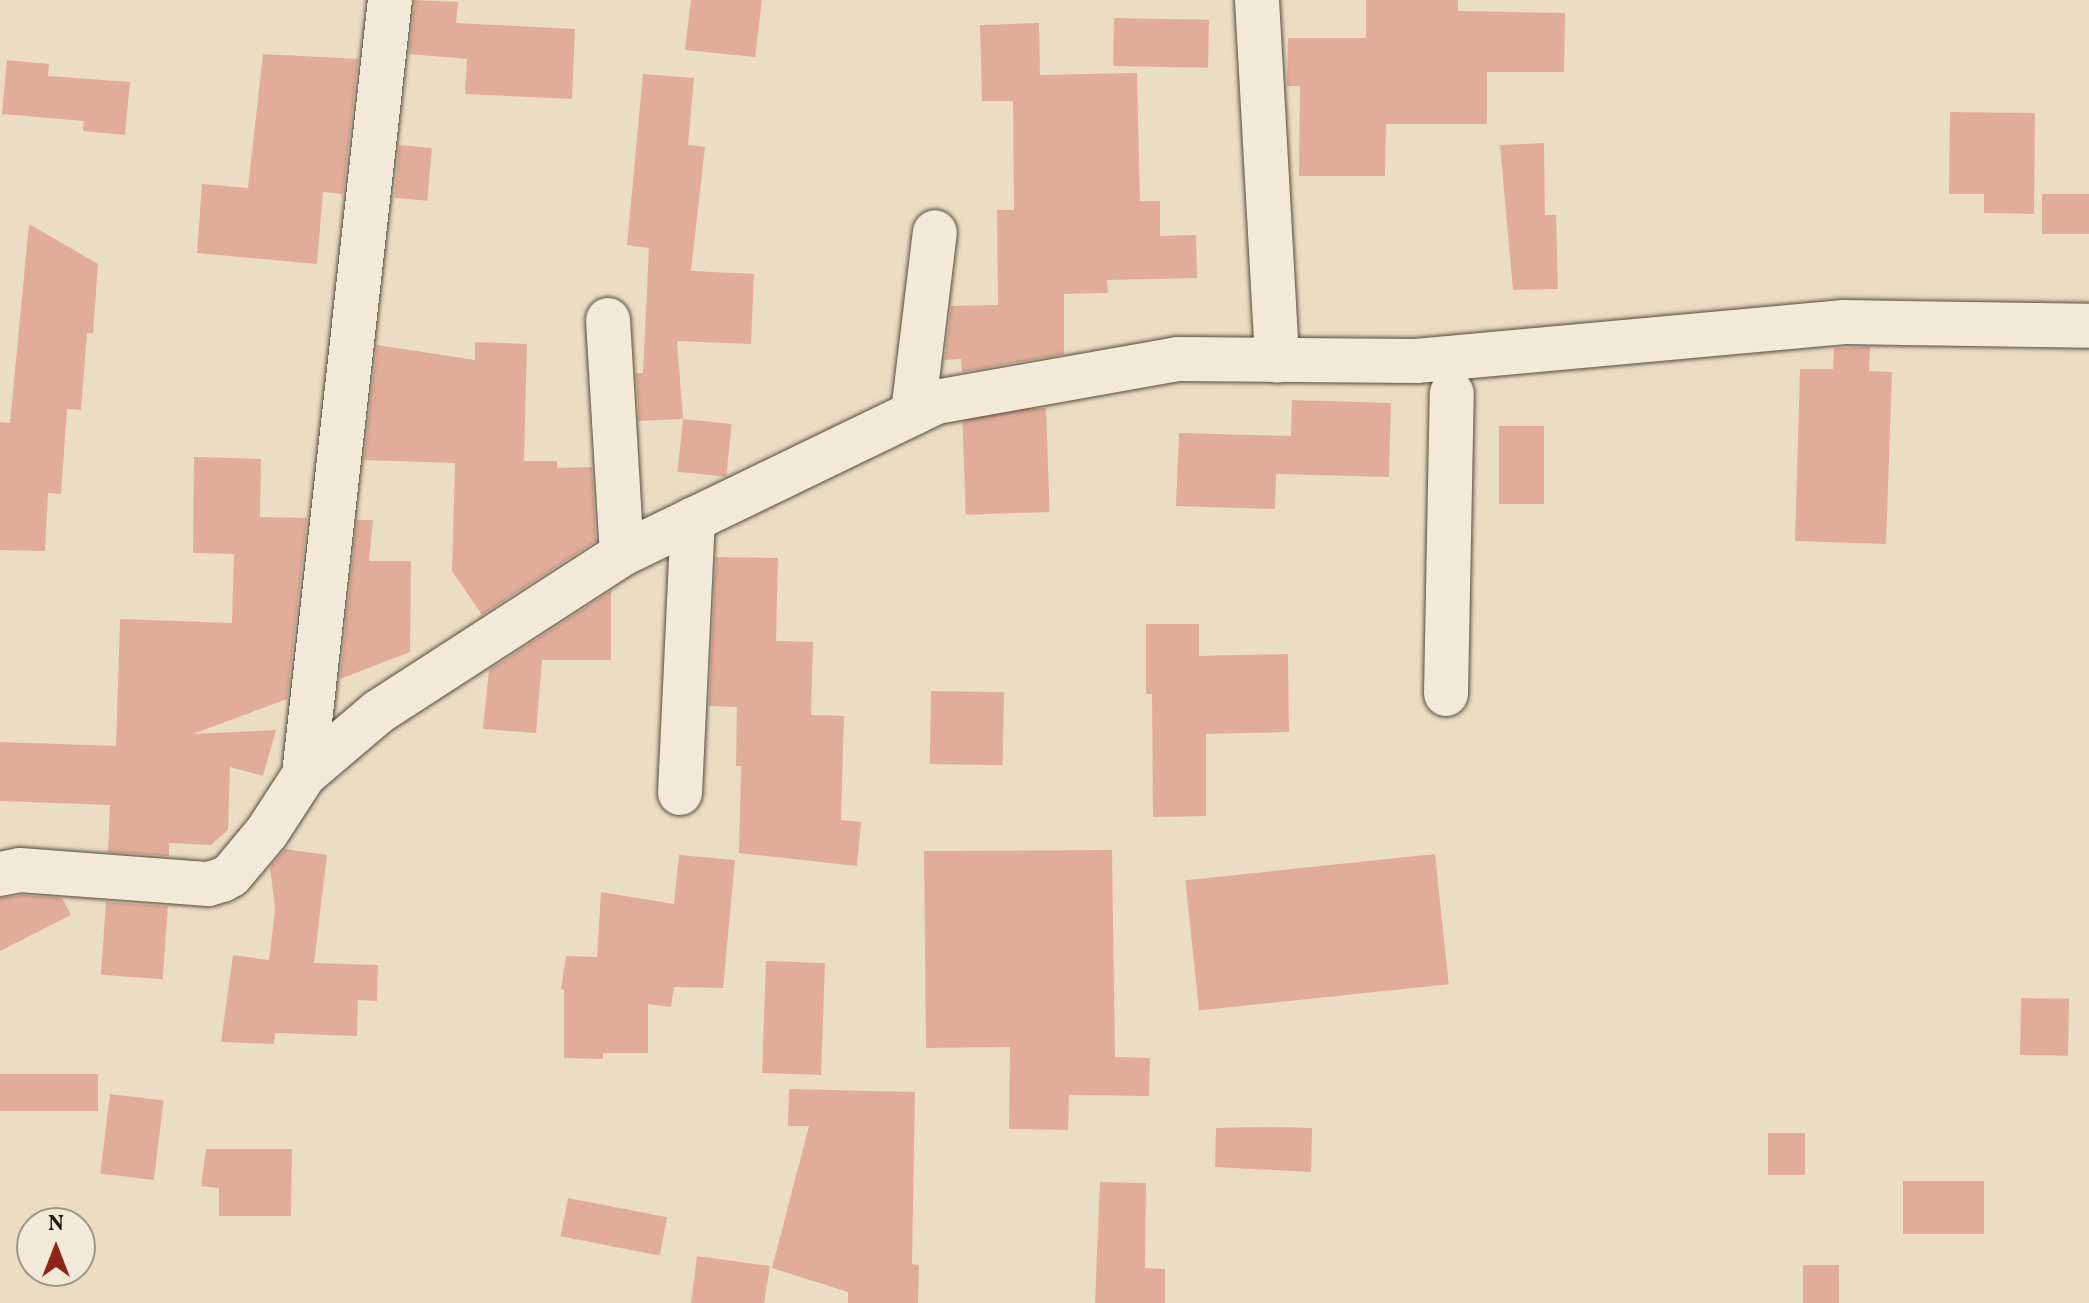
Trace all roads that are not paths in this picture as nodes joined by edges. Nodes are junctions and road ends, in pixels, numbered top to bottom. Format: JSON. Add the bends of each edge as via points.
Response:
{"nodes":[{"id":1,"x":390,"y":0,"type":"edge"},
{"id":2,"x":1257,"y":0,"type":"edge"},
{"id":3,"x":935,"y":232,"type":"dead end"},
{"id":4,"x":608,"y":320,"type":"dead end"},
{"id":5,"x":2089,"y":326,"type":"edge"},
{"id":6,"x":1277,"y":360,"type":"junction"},
{"id":7,"x":1452,"y":393,"type":"dead end"},
{"id":8,"x":913,"y":413,"type":"junction"},
{"id":9,"x":693,"y":519,"type":"junction"},
{"id":10,"x":622,"y":554,"type":"junction"},
{"id":11,"x":1446,"y":694,"type":"dead end"},
{"id":12,"x":304,"y":775,"type":"junction"},
{"id":13,"x":680,"y":793,"type":"dead end"},
{"id":14,"x":0,"y":874,"type":"edge"}],
"edges":[{"from":1,"to":12,"type":"street"},
{"from":2,"to":6,"type":"street"},
{"from":3,"to":8,"type":"street"},
{"from":4,"to":10,"type":"street"},
{"from":5,"to":6,"type":"street","via":[[1844,322],[1416,361]]},
{"from":6,"to":8,"type":"street","via":[[1177,359],[936,402]]},
{"from":7,"to":11,"type":"street"},
{"from":8,"to":9,"type":"street"},
{"from":9,"to":10,"type":"street"},
{"from":9,"to":13,"type":"street"},
{"from":10,"to":12,"type":"street","via":[[378,712]]},
{"from":12,"to":14,"type":"street","via":[[267,832],[222,880],[208,884],[20,870]]}]}
